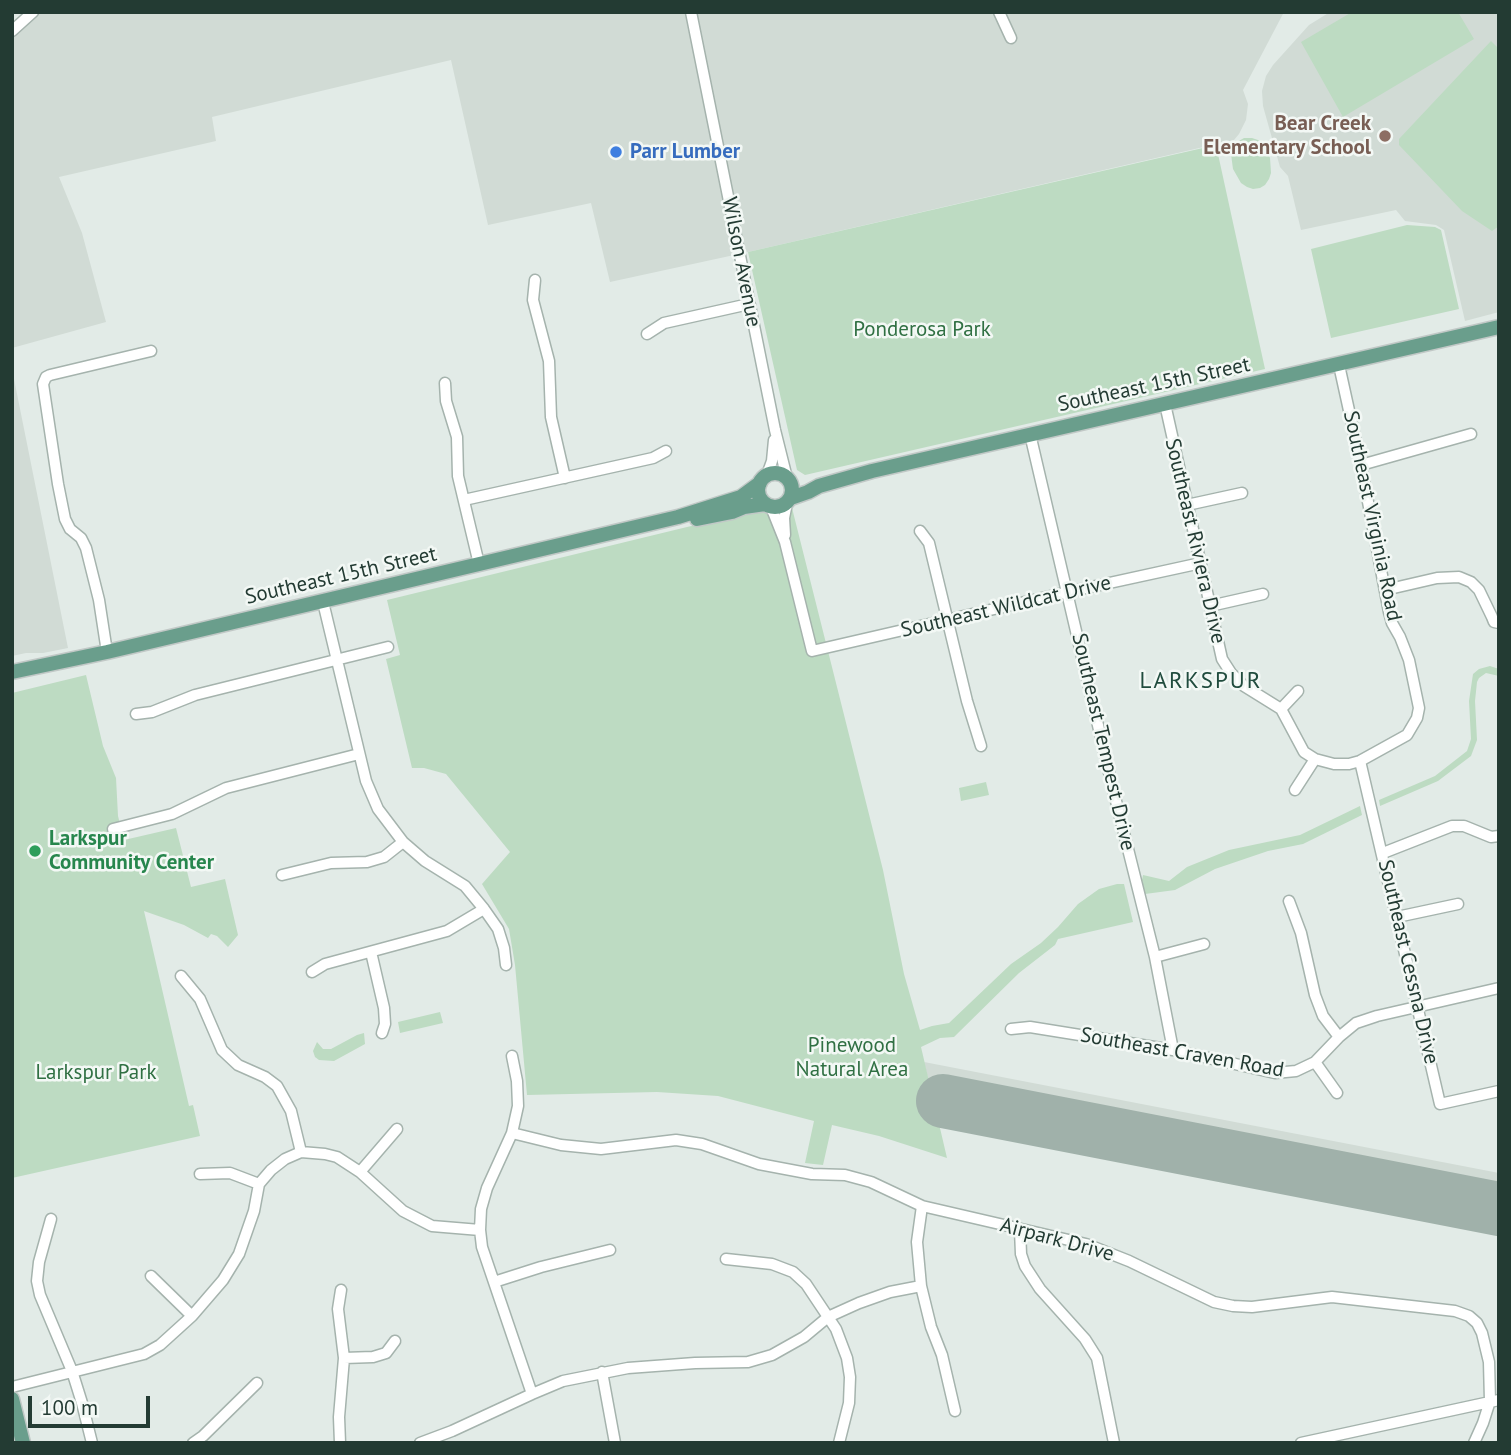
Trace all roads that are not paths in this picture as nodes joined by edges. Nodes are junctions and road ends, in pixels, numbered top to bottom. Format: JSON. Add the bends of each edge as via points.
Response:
{"nodes":[{"id":1,"x":33,"y":12,"type":"edge"},
{"id":2,"x":691,"y":12,"type":"edge"},
{"id":3,"x":999,"y":12,"type":"edge"},
{"id":4,"x":12,"y":31,"type":"edge"},
{"id":5,"x":1011,"y":38,"type":"dead end"},
{"id":6,"x":535,"y":279,"type":"dead end"},
{"id":7,"x":749,"y":304,"type":"junction"},
{"id":8,"x":1499,"y":327,"type":"edge"},
{"id":9,"x":648,"y":334,"type":"dead end"},
{"id":10,"x":151,"y":351,"type":"dead end"},
{"id":11,"x":1339,"y":365,"type":"junction"},
{"id":12,"x":445,"y":383,"type":"dead end"},
{"id":13,"x":1165,"y":404,"type":"junction"},
{"id":14,"x":775,"y":430,"type":"junction"},
{"id":15,"x":1030,"y":434,"type":"junction"},
{"id":16,"x":1471,"y":434,"type":"dead end"},
{"id":17,"x":666,"y":451,"type":"dead end"},
{"id":18,"x":1361,"y":465,"type":"junction"},
{"id":19,"x":565,"y":478,"type":"junction"},
{"id":20,"x":764,"y":479,"type":"junction"},
{"id":21,"x":789,"y":480,"type":"junction"},
{"id":22,"x":819,"y":486,"type":"junction"},
{"id":23,"x":1242,"y":493,"type":"dead end"},
{"id":24,"x":464,"y":500,"type":"junction"},
{"id":25,"x":789,"y":500,"type":"junction"},
{"id":26,"x":768,"y":505,"type":"junction"},
{"id":27,"x":1187,"y":505,"type":"junction"},
{"id":28,"x":678,"y":517,"type":"junction"},
{"id":29,"x":920,"y":531,"type":"dead end"},
{"id":30,"x":785,"y":542,"type":"junction"},
{"id":31,"x":1200,"y":563,"type":"junction"},
{"id":32,"x":479,"y":564,"type":"junction"},
{"id":33,"x":1385,"y":590,"type":"junction"},
{"id":34,"x":1068,"y":592,"type":"junction"},
{"id":35,"x":1264,"y":594,"type":"dead end"},
{"id":36,"x":323,"y":602,"type":"junction"},
{"id":37,"x":1210,"y":606,"type":"junction"},
{"id":38,"x":948,"y":620,"type":"junction"},
{"id":39,"x":1499,"y":623,"type":"edge"},
{"id":40,"x":388,"y":647,"type":"dead end"},
{"id":41,"x":107,"y":652,"type":"junction"},
{"id":42,"x":337,"y":661,"type":"junction"},
{"id":43,"x":12,"y":672,"type":"edge"},
{"id":44,"x":1298,"y":691,"type":"dead end"},
{"id":45,"x":1281,"y":709,"type":"junction"},
{"id":46,"x":136,"y":714,"type":"dead end"},
{"id":47,"x":981,"y":746,"type":"dead end"},
{"id":48,"x":359,"y":754,"type":"junction"},
{"id":49,"x":1315,"y":759,"type":"junction"},
{"id":50,"x":1360,"y":761,"type":"junction"},
{"id":51,"x":1295,"y":790,"type":"dead end"},
{"id":52,"x":113,"y":829,"type":"dead end"},
{"id":53,"x":1499,"y":836,"type":"edge"},
{"id":54,"x":403,"y":842,"type":"junction"},
{"id":55,"x":1383,"y":853,"type":"junction"},
{"id":56,"x":282,"y":875,"type":"dead end"},
{"id":57,"x":1289,"y":901,"type":"dead end"},
{"id":58,"x":1458,"y":904,"type":"dead end"},
{"id":59,"x":484,"y":909,"type":"junction"},
{"id":60,"x":1397,"y":917,"type":"junction"},
{"id":61,"x":1204,"y":944,"type":"dead end"},
{"id":62,"x":371,"y":952,"type":"junction"},
{"id":63,"x":1155,"y":957,"type":"junction"},
{"id":64,"x":506,"y":965,"type":"dead end"},
{"id":65,"x":312,"y":972,"type":"dead end"},
{"id":66,"x":181,"y":976,"type":"dead end"},
{"id":67,"x":1499,"y":988,"type":"edge"},
{"id":68,"x":1418,"y":1006,"type":"junction"},
{"id":69,"x":1012,"y":1029,"type":"dead end"},
{"id":70,"x":382,"y":1033,"type":"dead end"},
{"id":71,"x":1339,"y":1037,"type":"junction"},
{"id":72,"x":1173,"y":1050,"type":"junction"},
{"id":73,"x":512,"y":1056,"type":"dead end"},
{"id":74,"x":1315,"y":1062,"type":"junction"},
{"id":75,"x":1499,"y":1091,"type":"edge"},
{"id":76,"x":1337,"y":1093,"type":"dead end"},
{"id":77,"x":397,"y":1129,"type":"dead end"},
{"id":78,"x":512,"y":1133,"type":"junction"},
{"id":79,"x":301,"y":1152,"type":"junction"},
{"id":80,"x":360,"y":1171,"type":"junction"},
{"id":81,"x":200,"y":1174,"type":"dead end"},
{"id":82,"x":259,"y":1184,"type":"junction"},
{"id":83,"x":922,"y":1206,"type":"junction"},
{"id":84,"x":51,"y":1219,"type":"dead end"},
{"id":85,"x":480,"y":1230,"type":"junction"},
{"id":86,"x":1020,"y":1230,"type":"junction"},
{"id":87,"x":610,"y":1250,"type":"dead end"},
{"id":88,"x":726,"y":1259,"type":"dead end"},
{"id":89,"x":151,"y":1276,"type":"dead end"},
{"id":90,"x":494,"y":1282,"type":"junction"},
{"id":91,"x":921,"y":1286,"type":"junction"},
{"id":92,"x":341,"y":1290,"type":"dead end"},
{"id":93,"x":192,"y":1316,"type":"junction"},
{"id":94,"x":828,"y":1317,"type":"junction"},
{"id":95,"x":395,"y":1341,"type":"dead end"},
{"id":96,"x":344,"y":1358,"type":"junction"},
{"id":97,"x":72,"y":1371,"type":"junction"},
{"id":98,"x":602,"y":1372,"type":"junction"},
{"id":99,"x":257,"y":1384,"type":"dead end"},
{"id":100,"x":12,"y":1387,"type":"edge"},
{"id":101,"x":532,"y":1394,"type":"junction"},
{"id":102,"x":12,"y":1399,"type":"edge"},
{"id":103,"x":1494,"y":1400,"type":"edge"},
{"id":104,"x":954,"y":1411,"type":"dead end"},
{"id":105,"x":12,"y":1436,"type":"edge"},
{"id":106,"x":1354,"y":1437,"type":"edge"},
{"id":107,"x":14,"y":1443,"type":"edge"},
{"id":108,"x":23,"y":1443,"type":"edge"},
{"id":109,"x":92,"y":1443,"type":"edge"},
{"id":110,"x":194,"y":1443,"type":"edge"},
{"id":111,"x":340,"y":1443,"type":"edge"},
{"id":112,"x":420,"y":1443,"type":"edge"},
{"id":113,"x":615,"y":1443,"type":"edge"},
{"id":114,"x":839,"y":1443,"type":"edge"},
{"id":115,"x":1114,"y":1443,"type":"edge"},
{"id":116,"x":1301,"y":1443,"type":"edge"},
{"id":117,"x":1474,"y":1443,"type":"edge"}],
"edges":[{"from":1,"to":4,"type":"street"},
{"from":2,"to":7,"type":"street","name":"Wilson Avenue"},
{"from":3,"to":5,"type":"street"},
{"from":6,"to":19,"type":"street","via":[[533,300],[548,361],[551,417]]},
{"from":7,"to":9,"type":"street","via":[[664,323]]},
{"from":7,"to":14,"type":"street","name":"Wilson Avenue"},
{"from":8,"to":11,"type":"main road","name":"Southeast 15th Street"},
{"from":10,"to":41,"type":"street","via":[[50,374],[43,384],[65,519],[86,548]]},
{"from":11,"to":13,"type":"main road","name":"Southeast 15th Street"},
{"from":11,"to":18,"type":"street","name":"Southeast Virginia Road"},
{"from":12,"to":24,"type":"street"},
{"from":13,"to":15,"type":"main road","name":"Southeast 15th Street"},
{"from":13,"to":27,"type":"street","name":"Southeast Riviera Drive"},
{"from":14,"to":20,"type":"street","name":"Wilson Avenue","via":[[772,461]]},
{"from":14,"to":21,"type":"street","name":"Wilson Avenue"},
{"from":15,"to":22,"type":"main road","name":"Southeast 15th Street"},
{"from":15,"to":34,"type":"street","name":"Southeast Tempest Drive"},
{"from":16,"to":18,"type":"street"},
{"from":17,"to":19,"type":"street"},
{"from":18,"to":33,"type":"street","name":"Southeast Virginia Road"},
{"from":19,"to":24,"type":"street"},
{"from":20,"to":21,"type":"main road","via":[[778,473]]},
{"from":20,"to":26,"type":"main road","via":[[759,494]]},
{"from":20,"to":28,"type":"main road","name":"Southeast 15th Street","via":[[741,497]]},
{"from":21,"to":22,"type":"main road","name":"Southeast 15th Street"},
{"from":21,"to":25,"type":"main road"},
{"from":22,"to":25,"type":"main road","name":"Southeast 15th Street"},
{"from":23,"to":27,"type":"street"},
{"from":24,"to":32,"type":"street"},
{"from":25,"to":26,"type":"main road","via":[[776,507]]},
{"from":25,"to":30,"type":"street"},
{"from":26,"to":28,"type":"main road","name":"Southeast 15th Street","via":[[695,519]]},
{"from":26,"to":30,"type":"street"},
{"from":27,"to":31,"type":"street","name":"Southeast Riviera Drive"},
{"from":28,"to":32,"type":"main road","name":"Southeast 15th Street"},
{"from":29,"to":38,"type":"street","via":[[929,543]]},
{"from":30,"to":38,"type":"street","name":"Southeast Wildcat Drive","via":[[812,651]]},
{"from":31,"to":34,"type":"street","name":"Southeast Wildcat Drive"},
{"from":31,"to":37,"type":"street","name":"Southeast Riviera Drive"},
{"from":32,"to":36,"type":"main road","name":"Southeast 15th Street"},
{"from":33,"to":39,"type":"street","via":[[1459,577],[1479,590],[1494,622]]},
{"from":33,"to":50,"type":"street","name":"Southeast Virginia Road","via":[[1392,623],[1409,660],[1419,708],[1407,735]]},
{"from":34,"to":38,"type":"street","name":"Southeast Wildcat Drive"},
{"from":34,"to":63,"type":"street","name":"Southeast Tempest Drive"},
{"from":35,"to":37,"type":"street"},
{"from":36,"to":41,"type":"main road","name":"Southeast 15th Street"},
{"from":36,"to":42,"type":"street"},
{"from":37,"to":45,"type":"street","name":"Southeast Riviera Drive","via":[[1222,659],[1231,673]]},
{"from":38,"to":47,"type":"street"},
{"from":40,"to":42,"type":"street"},
{"from":41,"to":43,"type":"main road","name":"Southeast 15th Street"},
{"from":42,"to":46,"type":"street"},
{"from":42,"to":48,"type":"street"},
{"from":44,"to":45,"type":"street"},
{"from":45,"to":49,"type":"street","name":"Southeast Riviera Drive","via":[[1304,752]]},
{"from":48,"to":52,"type":"street","via":[[226,788],[172,814]]},
{"from":48,"to":54,"type":"street","via":[[379,809]]},
{"from":49,"to":50,"type":"street","via":[[1334,764]]},
{"from":49,"to":51,"type":"street"},
{"from":50,"to":55,"type":"street","name":"Southeast Cessna Drive"},
{"from":53,"to":55,"type":"street","via":[[1452,826]]},
{"from":54,"to":56,"type":"street","via":[[384,857],[367,862],[331,863]]},
{"from":54,"to":59,"type":"street","via":[[465,886]]},
{"from":55,"to":60,"type":"street","name":"Southeast Cessna Drive"},
{"from":57,"to":71,"type":"street","via":[[1315,995]]},
{"from":58,"to":60,"type":"street"},
{"from":59,"to":62,"type":"street","via":[[447,932]]},
{"from":59,"to":64,"type":"street","via":[[498,929]]},
{"from":60,"to":68,"type":"street","name":"Southeast Cessna Drive"},
{"from":61,"to":63,"type":"street"},
{"from":62,"to":65,"type":"street"},
{"from":62,"to":70,"type":"street","via":[[384,1008]]},
{"from":63,"to":72,"type":"street","name":"Southeast Tempest Drive"},
{"from":66,"to":79,"type":"street","via":[[200,999],[222,1050],[238,1065],[276,1086],[291,1111]]},
{"from":67,"to":68,"type":"street","name":"Southeast Craven Road"},
{"from":68,"to":71,"type":"street","name":"Southeast Craven Road","via":[[1356,1023]]},
{"from":68,"to":75,"type":"street","name":"Southeast Cessna Drive","via":[[1440,1104]]},
{"from":69,"to":72,"type":"street","name":"Southeast Craven Road","via":[[1030,1027]]},
{"from":71,"to":74,"type":"street","name":"Southeast Craven Road"},
{"from":72,"to":74,"type":"street","name":"Southeast Craven Road","via":[[1275,1073],[1296,1071]]},
{"from":73,"to":78,"type":"street","via":[[518,1106]]},
{"from":74,"to":76,"type":"street"},
{"from":77,"to":80,"type":"street"},
{"from":78,"to":83,"type":"street","name":"Airpark Drive","via":[[601,1149],[676,1140],[702,1144],[759,1164],[872,1182]]},
{"from":78,"to":85,"type":"street","via":[[487,1188]]},
{"from":79,"to":80,"type":"street","via":[[337,1157]]},
{"from":79,"to":82,"type":"street","via":[[278,1164]]},
{"from":80,"to":85,"type":"street","via":[[403,1211],[432,1226]]},
{"from":81,"to":82,"type":"street","via":[[230,1173]]},
{"from":82,"to":93,"type":"street","via":[[239,1254]]},
{"from":83,"to":86,"type":"street","name":"Airpark Drive"},
{"from":83,"to":91,"type":"street","via":[[917,1242]]},
{"from":84,"to":97,"type":"street","via":[[37,1281]]},
{"from":85,"to":90,"type":"street"},
{"from":86,"to":103,"type":"street","name":"Airpark Drive","via":[[1086,1244],[1214,1302],[1233,1306],[1332,1297],[1469,1316],[1482,1333]]},
{"from":86,"to":115,"type":"street","via":[[1025,1266],[1097,1357]]},
{"from":87,"to":90,"type":"street"},
{"from":88,"to":94,"type":"street","via":[[772,1264],[793,1272]]},
{"from":89,"to":93,"type":"street"},
{"from":90,"to":101,"type":"street"},
{"from":91,"to":94,"type":"street","via":[[890,1292]]},
{"from":91,"to":104,"type":"street"},
{"from":92,"to":96,"type":"street","via":[[338,1310]]},
{"from":93,"to":97,"type":"street","via":[[144,1354]]},
{"from":94,"to":98,"type":"street","via":[[804,1337],[748,1362]]},
{"from":94,"to":114,"type":"street","via":[[841,1339],[850,1377]]},
{"from":95,"to":96,"type":"street","via":[[386,1353]]},
{"from":96,"to":111,"type":"street"},
{"from":97,"to":100,"type":"street"},
{"from":97,"to":109,"type":"street"},
{"from":98,"to":101,"type":"street"},
{"from":98,"to":113,"type":"street"},
{"from":99,"to":110,"type":"street"},
{"from":101,"to":112,"type":"street"},
{"from":102,"to":108,"type":"main road"},
{"from":103,"to":106,"type":"street"},
{"from":103,"to":117,"type":"street","name":"Airpark Drive"},
{"from":105,"to":107,"type":"main road"},
{"from":106,"to":116,"type":"street"}]}
